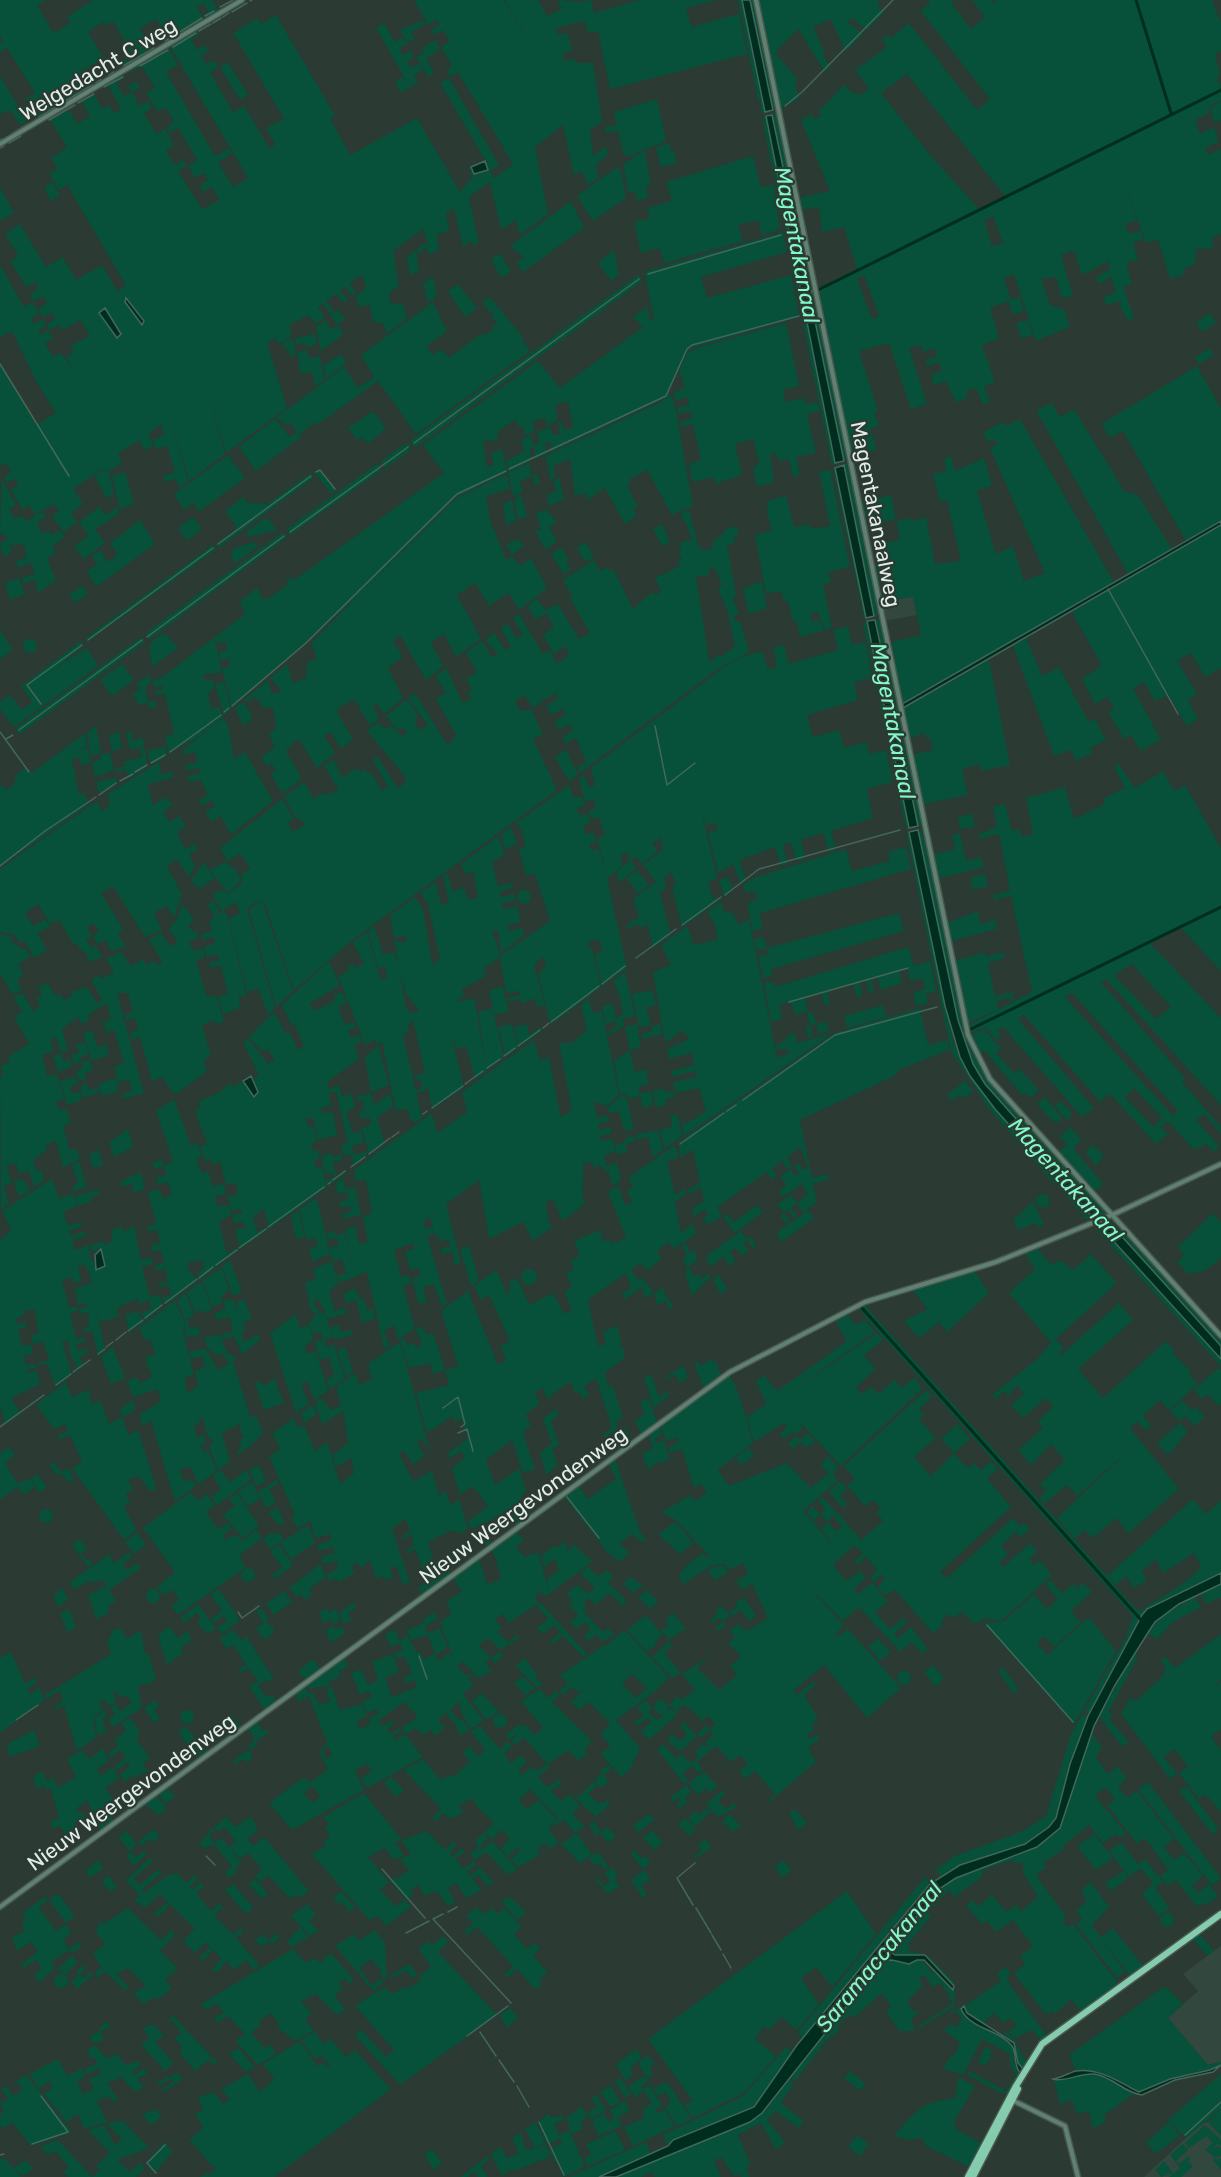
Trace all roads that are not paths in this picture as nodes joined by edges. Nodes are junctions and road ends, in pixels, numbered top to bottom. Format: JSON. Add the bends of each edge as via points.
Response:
{"nodes":[{"id":1,"x":242,"y":0,"type":"edge"},
{"id":2,"x":756,"y":0,"type":"edge"},
{"id":3,"x":0,"y":144,"type":"edge"},
{"id":4,"x":1221,"y":1164,"type":"edge"},
{"id":5,"x":1110,"y":1216,"type":"junction"},
{"id":6,"x":1221,"y":1336,"type":"edge"},
{"id":7,"x":0,"y":1907,"type":"edge"},
{"id":8,"x":1221,"y":1914,"type":"edge"},
{"id":9,"x":1011,"y":2100,"type":"junction"},
{"id":10,"x":968,"y":2177,"type":"edge"},
{"id":11,"x":973,"y":2177,"type":"edge"},
{"id":12,"x":1078,"y":2177,"type":"edge"}],
"edges":[{"from":1,"to":3,"type":"street","name":"Welgedacht C weg"},
{"from":2,"to":5,"type":"street","name":"Magentakanaalweg","via":[[965,1026],[990,1079]]},
{"from":4,"to":5,"type":"street","name":"Nieuw Weergevondenweg"},
{"from":5,"to":6,"type":"street","name":"Magentakanaalweg"},
{"from":5,"to":7,"type":"street","name":"Nieuw Weergevondenweg","via":[[988,1265],[865,1302],[730,1372]]},
{"from":8,"to":9,"type":"main road","via":[[1050,2038],[1036,2051]]},
{"from":9,"to":10,"type":"main road"},
{"from":9,"to":11,"type":"main road"},
{"from":9,"to":12,"type":"street","via":[[1065,2126]]}]}
